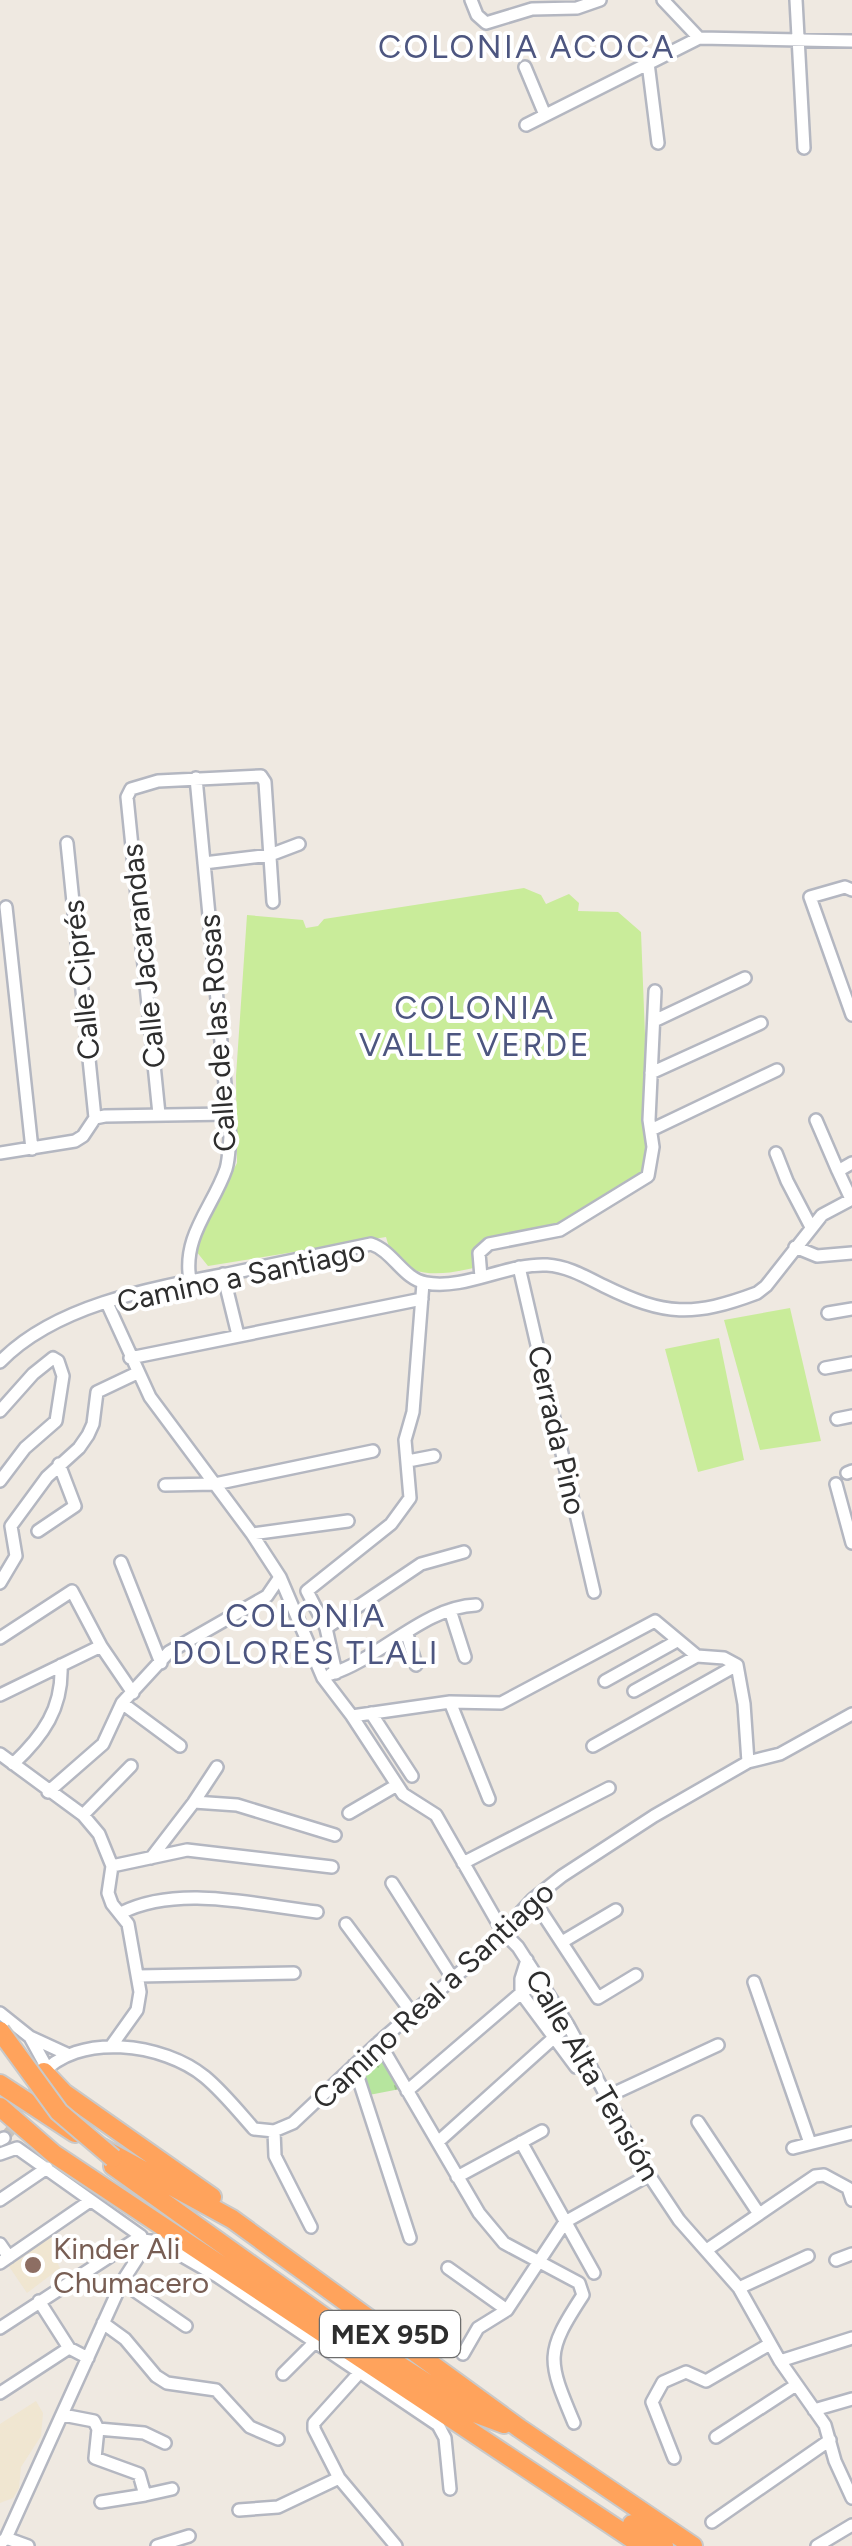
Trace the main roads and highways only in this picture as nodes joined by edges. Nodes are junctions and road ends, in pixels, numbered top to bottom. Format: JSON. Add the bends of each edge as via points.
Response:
{"nodes":[{"id":1,"x":0,"y":2031,"type":"edge"},
{"id":2,"x":0,"y":2048,"type":"edge"},
{"id":3,"x":44,"y":2072,"type":"road end"},
{"id":4,"x":0,"y":2084,"type":"edge"},
{"id":5,"x":0,"y":2106,"type":"edge"},
{"id":6,"x":56,"y":2115,"type":"junction"},
{"id":7,"x":232,"y":2219,"type":"junction"},
{"id":8,"x":285,"y":2257,"type":"junction"},
{"id":9,"x":291,"y":2289,"type":"junction"},
{"id":10,"x":519,"y":2428,"type":"junction"},
{"id":11,"x":643,"y":2546,"type":"edge"},
{"id":12,"x":664,"y":2546,"type":"edge"},
{"id":13,"x":693,"y":2546,"type":"edge"}],
"edges":[{"from":1,"to":6,"type":"highway","bridge":true},
{"from":2,"to":6,"type":"highway"},
{"from":3,"to":7,"type":"highway","via":[[64,2094],[220,2203]]},
{"from":4,"to":7,"type":"highway","number":"MEX 95D","via":[[78,2136]]},
{"from":5,"to":11,"type":"highway","number":"MEX 95D","via":[[54,2154]]},
{"from":6,"to":9,"type":"highway","bridge":true},
{"from":6,"to":12,"type":"highway","via":[[78,2142],[388,2363]]},
{"from":7,"to":8,"type":"highway","number":"MEX 95D"},
{"from":8,"to":9,"type":"highway"},
{"from":8,"to":10,"type":"highway","number":"MEX 95D"},
{"from":9,"to":10,"type":"highway","via":[[460,2404]]},
{"from":10,"to":13,"type":"highway","number":"MEX 95D"}]}
